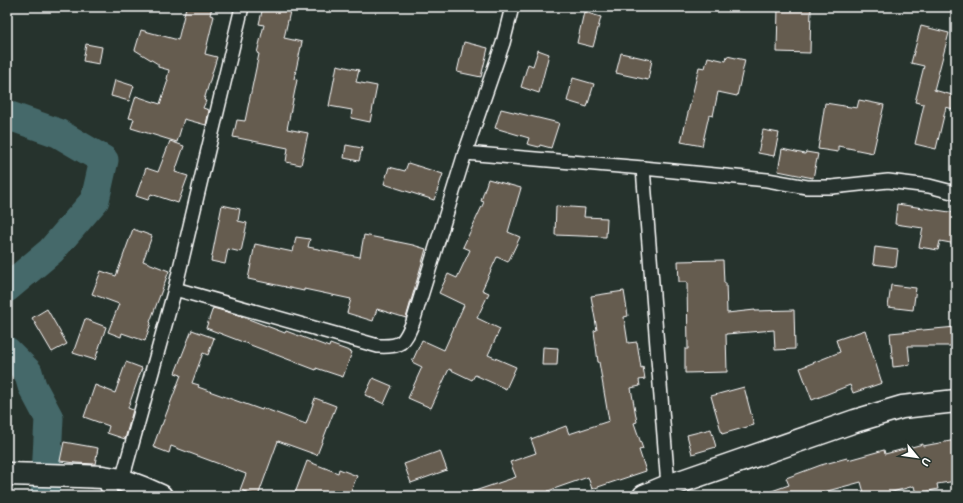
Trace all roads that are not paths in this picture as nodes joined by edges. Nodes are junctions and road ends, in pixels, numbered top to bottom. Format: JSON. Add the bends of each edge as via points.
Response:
{"nodes":[{"id":1,"x":242,"y":7,"type":"edge"},
{"id":2,"x":512,"y":7,"type":"edge"},
{"id":3,"x":466,"y":153,"type":"junction"},
{"id":4,"x":643,"y":168,"type":"junction"},
{"id":5,"x":956,"y":193,"type":"edge"},
{"id":6,"x":175,"y":289,"type":"junction"},
{"id":7,"x":956,"y":400,"type":"edge"},
{"id":8,"x":12,"y":474,"type":"edge"},
{"id":9,"x":112,"y":485,"type":"edge"},
{"id":10,"x":668,"y":486,"type":"junction"},
{"id":11,"x":148,"y":493,"type":"edge"},
{"id":12,"x":644,"y":496,"type":"edge"}],
"edges":[{"from":1,"to":6,"type":"street"},
{"from":2,"to":3,"type":"street","via":[[503,43]]},
{"from":3,"to":4,"type":"street"},
{"from":3,"to":6,"type":"street","via":[[413,322],[406,338],[400,344],[378,346]]},
{"from":4,"to":5,"type":"street","via":[[807,186],[832,187],[888,181],[929,186]]},
{"from":4,"to":10,"type":"street"},
{"from":6,"to":9,"type":"street"},
{"from":7,"to":10,"type":"highway","via":[[902,408],[855,421]]},
{"from":8,"to":9,"type":"highway","via":[[59,475]]},
{"from":9,"to":11,"type":"highway"},
{"from":10,"to":12,"type":"highway"}]}
